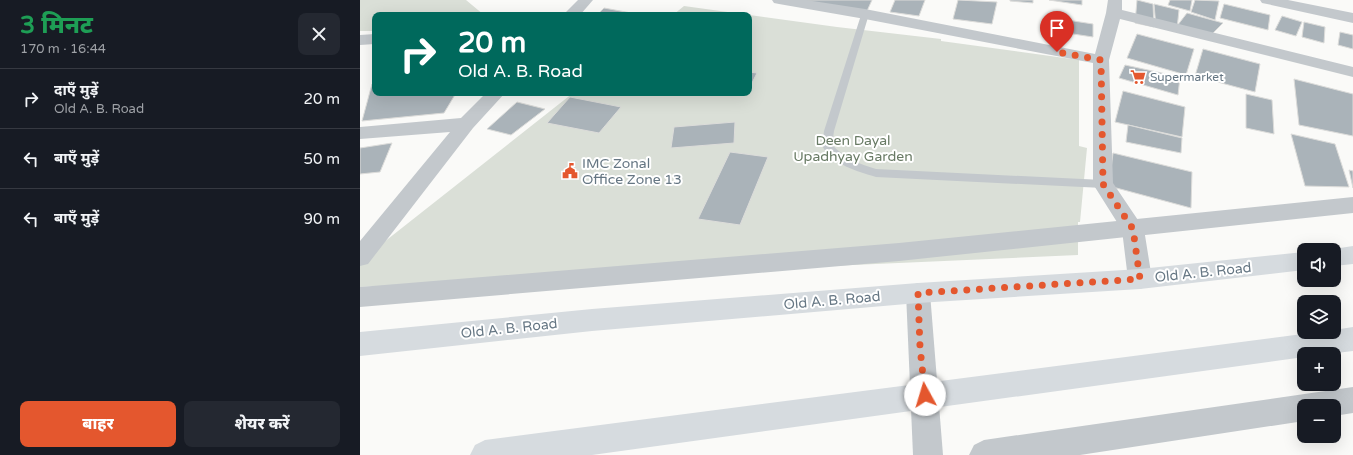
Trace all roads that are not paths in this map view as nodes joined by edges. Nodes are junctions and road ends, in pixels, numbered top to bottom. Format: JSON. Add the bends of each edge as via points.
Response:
{"nodes":[{"id":1,"x":586,"y":0,"type":"edge"},
{"id":2,"x":779,"y":0,"type":"edge"},
{"id":3,"x":1267,"y":0,"type":"edge"},
{"id":4,"x":1330,"y":6,"type":"edge"},
{"id":5,"x":1114,"y":7,"type":"edge"},
{"id":6,"x":574,"y":12,"type":"edge"},
{"id":7,"x":865,"y":14,"type":"junction"},
{"id":8,"x":1353,"y":18,"type":"edge"},
{"id":9,"x":372,"y":39,"type":"edge"},
{"id":10,"x":360,"y":40,"type":"edge"},
{"id":11,"x":1101,"y":60,"type":"junction"},
{"id":12,"x":1353,"y":72,"type":"edge"},
{"id":13,"x":493,"y":96,"type":"edge"},
{"id":14,"x":466,"y":124,"type":"junction"},
{"id":15,"x":360,"y":133,"type":"edge"},
{"id":16,"x":1103,"y":184,"type":"junction"},
{"id":17,"x":1353,"y":205,"type":"edge"},
{"id":18,"x":1133,"y":229,"type":"junction"},
{"id":19,"x":1353,"y":255,"type":"edge"},
{"id":20,"x":1341,"y":256,"type":"edge"},
{"id":21,"x":360,"y":257,"type":"edge"},
{"id":22,"x":1297,"y":262,"type":"edge"},
{"id":23,"x":1140,"y":279,"type":"junction"},
{"id":24,"x":918,"y":293,"type":"junction"},
{"id":25,"x":360,"y":297,"type":"edge"},
{"id":26,"x":1353,"y":339,"type":"edge"},
{"id":27,"x":360,"y":344,"type":"edge"},
{"id":28,"x":925,"y":395,"type":"junction"},
{"id":29,"x":1353,"y":400,"type":"edge"},
{"id":30,"x":1341,"y":402,"type":"edge"},
{"id":31,"x":1297,"y":408,"type":"edge"},
{"id":32,"x":485,"y":455,"type":"edge"},
{"id":33,"x":928,"y":455,"type":"edge"},
{"id":34,"x":984,"y":455,"type":"edge"}],
"edges":[{"from":1,"to":6,"type":"street"},
{"from":2,"to":7,"type":"street"},
{"from":3,"to":4,"type":"street"},
{"from":4,"to":8,"type":"street"},
{"from":5,"to":11,"type":"street"},
{"from":5,"to":12,"type":"street"},
{"from":7,"to":11,"type":"street"},
{"from":7,"to":16,"type":"lane","via":[[829,131],[827,146],[837,157],[849,165],[876,173]]},
{"from":9,"to":10,"type":"street"},
{"from":11,"to":16,"type":"street"},
{"from":13,"to":14,"type":"street"},
{"from":14,"to":15,"type":"street"},
{"from":14,"to":21,"type":"street"},
{"from":16,"to":18,"type":"street"},
{"from":17,"to":18,"type":"street"},
{"from":18,"to":23,"type":"street"},
{"from":18,"to":25,"type":"street"},
{"from":19,"to":20,"type":"main road"},
{"from":22,"to":23,"type":"main road","name":"Old A. B. Road"},
{"from":23,"to":24,"type":"main road","name":"Old A. B. Road"},
{"from":24,"to":27,"type":"main road","name":"Old A. B. Road","via":[[592,320]]},
{"from":24,"to":28,"type":"street"},
{"from":26,"to":28,"type":"main road"},
{"from":28,"to":32,"type":"main road"},
{"from":28,"to":33,"type":"street"},
{"from":29,"to":30,"type":"street"},
{"from":31,"to":34,"type":"street"}]}
